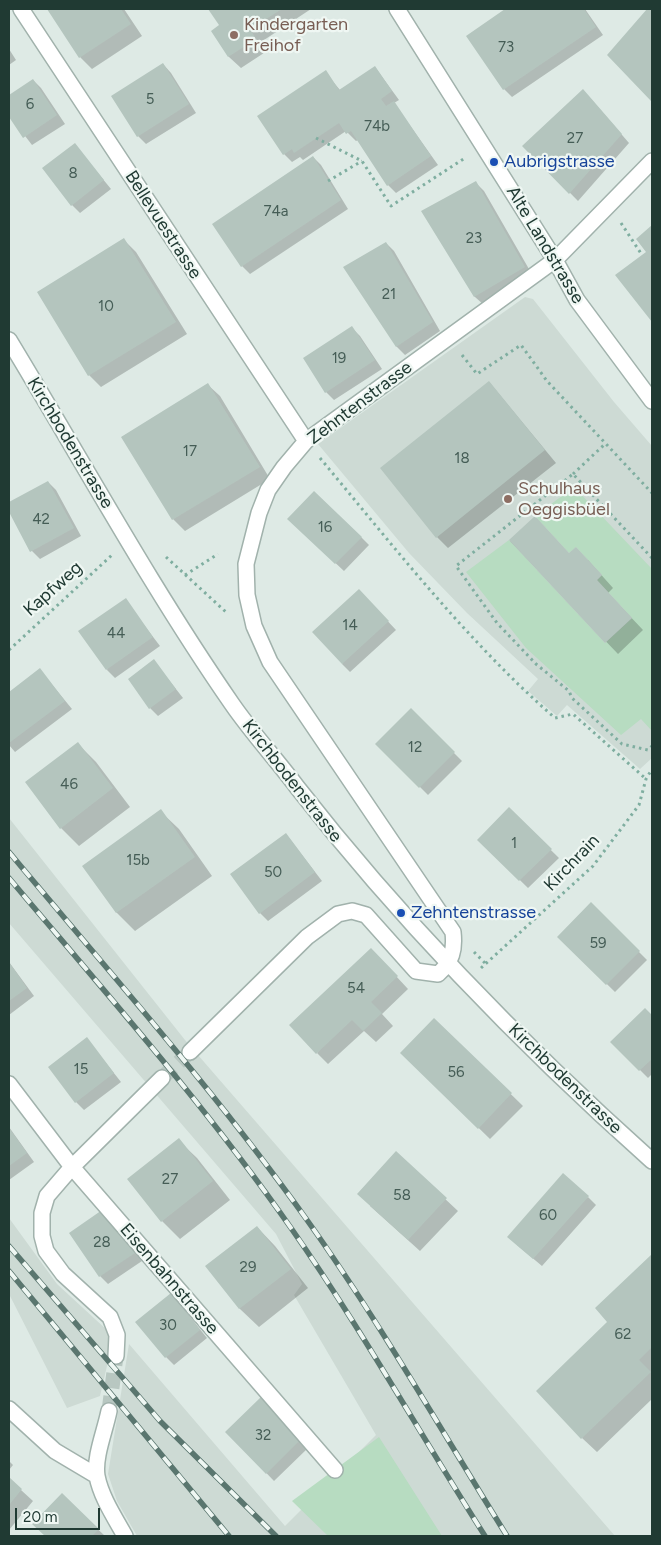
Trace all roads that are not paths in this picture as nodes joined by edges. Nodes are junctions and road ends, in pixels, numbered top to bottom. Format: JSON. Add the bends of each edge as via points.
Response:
{"nodes":[{"id":1,"x":21,"y":9,"type":"edge"},
{"id":2,"x":397,"y":9,"type":"edge"},
{"id":3,"x":652,"y":161,"type":"edge"},
{"id":4,"x":555,"y":260,"type":"junction"},
{"id":5,"x":9,"y":340,"type":"edge"},
{"id":6,"x":652,"y":401,"type":"edge"},
{"id":7,"x":306,"y":441,"type":"junction"},
{"id":8,"x":448,"y":965,"type":"junction"},
{"id":9,"x":190,"y":1052,"type":"tunnel mouth"},
{"id":10,"x":162,"y":1078,"type":"tunnel mouth"},
{"id":11,"x":9,"y":1084,"type":"edge"},
{"id":12,"x":652,"y":1161,"type":"edge"},
{"id":13,"x":72,"y":1167,"type":"junction"},
{"id":14,"x":116,"y":1356,"type":"tunnel mouth"},
{"id":15,"x":9,"y":1409,"type":"edge"},
{"id":16,"x":109,"y":1411,"type":"tunnel mouth"},
{"id":17,"x":335,"y":1470,"type":"dead end"},
{"id":18,"x":97,"y":1476,"type":"junction"},
{"id":19,"x":125,"y":1536,"type":"edge"}],
"edges":[{"from":1,"to":7,"type":"street","name":"Bellevuestrasse"},
{"from":2,"to":4,"type":"street","name":"Alte Landstrasse"},
{"from":3,"to":4,"type":"street","name":"Zehntenstrasse"},
{"from":4,"to":6,"type":"street","name":"Alte Landstrasse","via":[[577,300]]},
{"from":4,"to":7,"type":"street","name":"Zehntenstrasse"},
{"from":5,"to":8,"type":"street","name":"Kirchbodenstrasse","via":[[131,546],[233,705],[349,853]]},
{"from":7,"to":8,"type":"street","name":"Zehntenstrasse","via":[[268,490],[250,543],[246,564],[247,596],[254,626],[270,662],[453,932],[454,946]]},
{"from":8,"to":9,"type":"street","via":[[438,974],[416,971],[366,915],[352,911],[338,914],[307,937]]},
{"from":8,"to":12,"type":"street","name":"Kirchbodenstrasse","via":[[580,1096]]},
{"from":10,"to":13,"type":"street"},
{"from":11,"to":13,"type":"street","name":"Eisenbahnstrasse"},
{"from":13,"to":14,"type":"street","via":[[47,1196],[42,1213],[42,1236],[55,1265],[110,1317],[117,1335]]},
{"from":13,"to":17,"type":"street","name":"Eisenbahnstrasse"},
{"from":15,"to":18,"type":"street","via":[[55,1451]]},
{"from":16,"to":18,"type":"street"},
{"from":18,"to":19,"type":"street"}]}
